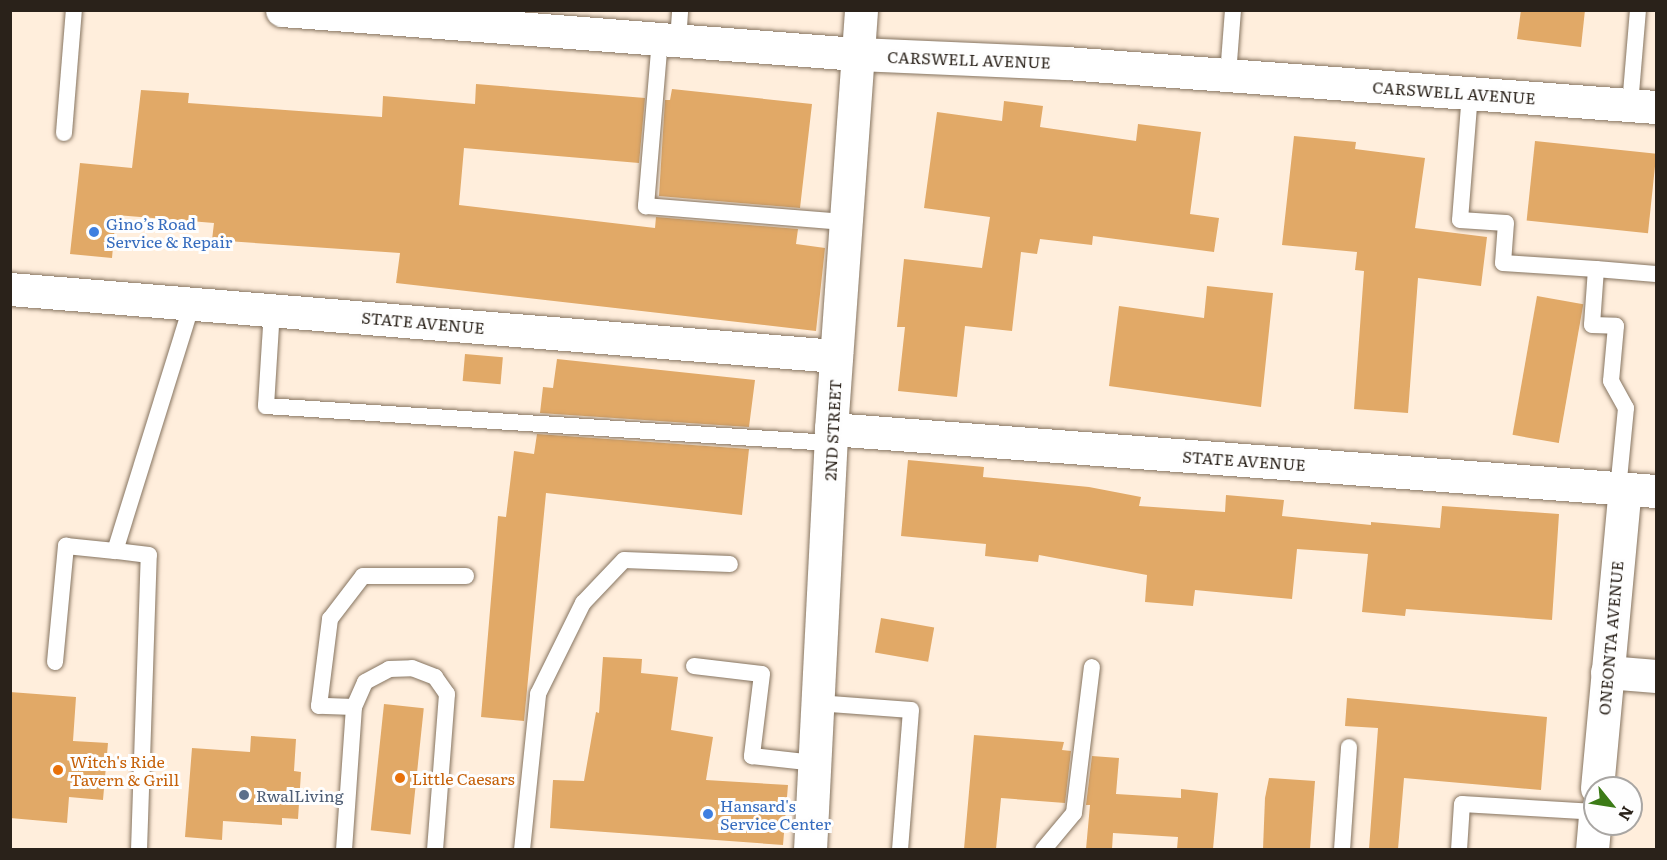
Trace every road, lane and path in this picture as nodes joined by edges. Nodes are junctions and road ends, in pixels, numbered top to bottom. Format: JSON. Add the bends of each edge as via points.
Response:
{"nodes":[{"id":1,"x":74,"y":10,"type":"edge"},
{"id":2,"x":282,"y":10,"type":"edge"},
{"id":3,"x":861,"y":10,"type":"edge"},
{"id":4,"x":1233,"y":10,"type":"edge"},
{"id":5,"x":1638,"y":10,"type":"edge"},
{"id":6,"x":672,"y":30,"type":"edge"},
{"id":7,"x":857,"y":54,"type":"junction"},
{"id":8,"x":1228,"y":75,"type":"junction"},
{"id":9,"x":1470,"y":93,"type":"junction"},
{"id":10,"x":1643,"y":106,"type":"edge"},
{"id":11,"x":64,"y":133,"type":"dead end"},
{"id":12,"x":845,"y":222,"type":"junction"},
{"id":13,"x":1596,"y":269,"type":"junction"},
{"id":14,"x":1656,"y":274,"type":"edge"},
{"id":15,"x":10,"y":289,"type":"edge"},
{"id":16,"x":192,"y":303,"type":"junction"},
{"id":17,"x":272,"y":310,"type":"junction"},
{"id":18,"x":836,"y":356,"type":"junction"},
{"id":19,"x":831,"y":436,"type":"junction"},
{"id":20,"x":1633,"y":490,"type":"edge"},
{"id":21,"x":115,"y":551,"type":"junction"},
{"id":22,"x":730,"y":564,"type":"dead end"},
{"id":23,"x":466,"y":576,"type":"dead end"},
{"id":24,"x":55,"y":662,"type":"dead end"},
{"id":25,"x":694,"y":666,"type":"dead end"},
{"id":26,"x":1092,"y":667,"type":"dead end"},
{"id":27,"x":1607,"y":672,"type":"junction"},
{"id":28,"x":1656,"y":676,"type":"edge"},
{"id":29,"x":817,"y":704,"type":"junction"},
{"id":30,"x":354,"y":707,"type":"junction"},
{"id":31,"x":1349,"y":747,"type":"dead end"},
{"id":32,"x":814,"y":763,"type":"junction"},
{"id":33,"x":1598,"y":776,"type":"edge"},
{"id":34,"x":1583,"y":812,"type":"edge"},
{"id":35,"x":139,"y":849,"type":"edge"},
{"id":36,"x":344,"y":849,"type":"edge"},
{"id":37,"x":435,"y":849,"type":"edge"},
{"id":38,"x":522,"y":849,"type":"edge"},
{"id":39,"x":810,"y":849,"type":"edge"},
{"id":40,"x":900,"y":849,"type":"edge"},
{"id":41,"x":1044,"y":849,"type":"edge"},
{"id":42,"x":1342,"y":849,"type":"edge"},
{"id":43,"x":1458,"y":849,"type":"edge"}],
"edges":[{"from":1,"to":11,"type":"lane"},
{"from":2,"to":6,"type":"street","name":"CARSWELL AVENUE"},
{"from":3,"to":7,"type":"street","name":"2ND STREET"},
{"from":4,"to":8,"type":"lane"},
{"from":5,"to":10,"type":"lane"},
{"from":6,"to":7,"type":"street","name":"CARSWELL AVENUE"},
{"from":6,"to":12,"type":"lane","via":[[646,206]]},
{"from":7,"to":8,"type":"street","name":"CARSWELL AVENUE"},
{"from":7,"to":12,"type":"street","name":"2ND STREET"},
{"from":8,"to":9,"type":"street","name":"CARSWELL AVENUE"},
{"from":9,"to":10,"type":"street","name":"CARSWELL AVENUE"},
{"from":9,"to":13,"type":"lane","via":[[1460,220],[1506,223],[1503,263]]},
{"from":12,"to":18,"type":"street","name":"2ND STREET"},
{"from":13,"to":14,"type":"lane"},
{"from":13,"to":20,"type":"lane","via":[[1592,325],[1616,326],[1611,381],[1626,408]]},
{"from":15,"to":16,"type":"street","name":"STATE AVENUE"},
{"from":16,"to":17,"type":"street","name":"STATE AVENUE"},
{"from":16,"to":21,"type":"lane"},
{"from":17,"to":18,"type":"street","name":"STATE AVENUE"},
{"from":17,"to":19,"type":"lane","via":[[266,406]]},
{"from":18,"to":19,"type":"street","name":"2ND STREET"},
{"from":19,"to":20,"type":"street","name":"STATE AVENUE"},
{"from":19,"to":29,"type":"street","name":"2ND STREET"},
{"from":20,"to":27,"type":"street","name":"ONEONTA AVENUE"},
{"from":21,"to":24,"type":"lane","via":[[66,546]]},
{"from":21,"to":35,"type":"lane","via":[[149,555]]},
{"from":22,"to":38,"type":"lane","via":[[624,560],[583,603],[538,694]]},
{"from":23,"to":30,"type":"lane","via":[[363,576],[330,619],[319,706]]},
{"from":25,"to":32,"type":"lane","via":[[762,674],[752,756]]},
{"from":26,"to":41,"type":"lane","via":[[1074,813]]},
{"from":27,"to":28,"type":"street"},
{"from":27,"to":33,"type":"street","name":"ONEONTA AVENUE"},
{"from":29,"to":32,"type":"street","name":"2ND STREET"},
{"from":29,"to":40,"type":"lane","via":[[911,710]]},
{"from":30,"to":36,"type":"lane"},
{"from":30,"to":37,"type":"lane","via":[[365,682],[389,669],[412,668],[435,677],[447,694]]},
{"from":31,"to":42,"type":"lane"},
{"from":32,"to":39,"type":"street","name":"2ND STREET"},
{"from":34,"to":43,"type":"lane","via":[[1462,804]]}]}
